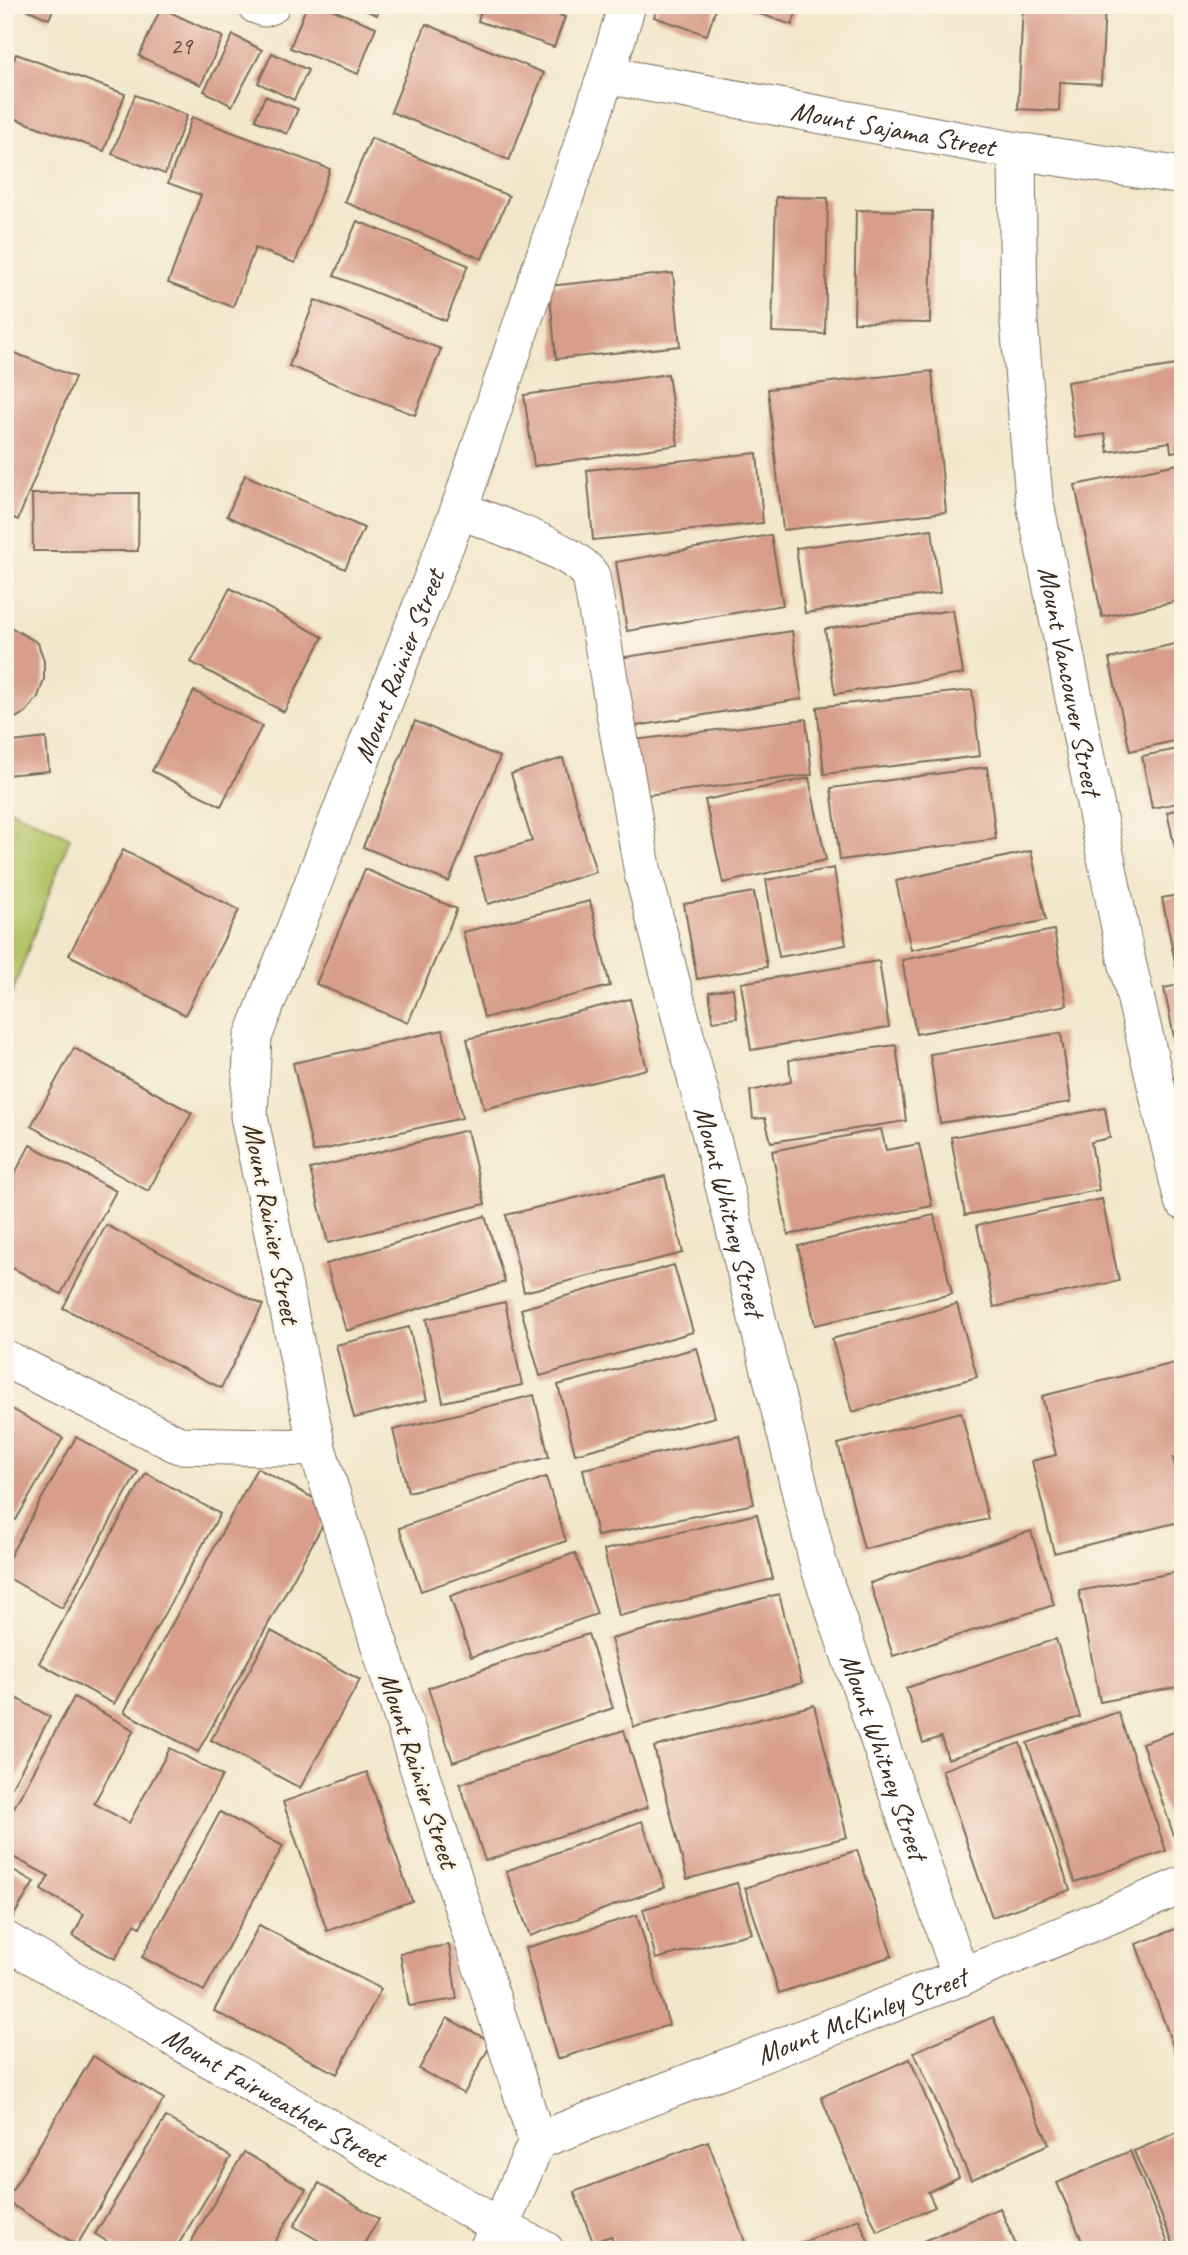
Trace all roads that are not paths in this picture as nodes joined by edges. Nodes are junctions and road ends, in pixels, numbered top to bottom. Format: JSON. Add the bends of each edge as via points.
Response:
{"nodes":[{"id":1,"x":256,"y":5,"type":"edge"},
{"id":2,"x":271,"y":5,"type":"edge"},
{"id":3,"x":627,"y":5,"type":"edge"},
{"id":4,"x":606,"y":75,"type":"junction"},
{"id":5,"x":1017,"y":151,"type":"junction"},
{"id":6,"x":1183,"y":176,"type":"edge"},
{"id":7,"x":459,"y":510,"type":"junction"},
{"id":8,"x":1183,"y":1201,"type":"edge"},
{"id":9,"x":6,"y":1359,"type":"edge"},
{"id":10,"x":317,"y":1448,"type":"junction"},
{"id":11,"x":1183,"y":1885,"type":"edge"},
{"id":12,"x":5,"y":1940,"type":"edge"},
{"id":13,"x":961,"y":1977,"type":"junction"},
{"id":14,"x":537,"y":2141,"type":"junction"},
{"id":15,"x":494,"y":2239,"type":"edge"},
{"id":16,"x":545,"y":2250,"type":"edge"}],
"edges":[{"from":1,"to":2,"type":"street"},
{"from":3,"to":4,"type":"street","name":"Mount Rainier Street"},
{"from":4,"to":5,"type":"street","name":"Mount Sajama Street"},
{"from":4,"to":7,"type":"street","name":"Mount Rainier Street"},
{"from":5,"to":6,"type":"street","name":"Mount Sajama Street"},
{"from":5,"to":8,"type":"street","name":"Mount Vancouver Street","via":[[1019,322],[1034,498],[1125,953]]},
{"from":7,"to":10,"type":"street","name":"Mount Rainier Street","via":[[253,1037],[249,1116]]},
{"from":7,"to":13,"type":"street","name":"Mount Whitney Street","via":[[579,562],[591,576],[643,873],[819,1566]]},
{"from":9,"to":10,"type":"street","via":[[179,1445]]},
{"from":10,"to":14,"type":"street","name":"Mount Rainier Street"},
{"from":11,"to":13,"type":"street","name":"Mount McKinley Street"},
{"from":12,"to":15,"type":"street","name":"Mount Fairweather Street"},
{"from":13,"to":14,"type":"street","name":"Mount McKinley Street"},
{"from":14,"to":15,"type":"street"},
{"from":15,"to":16,"type":"street","name":"Mount Fairweather Street"}]}
